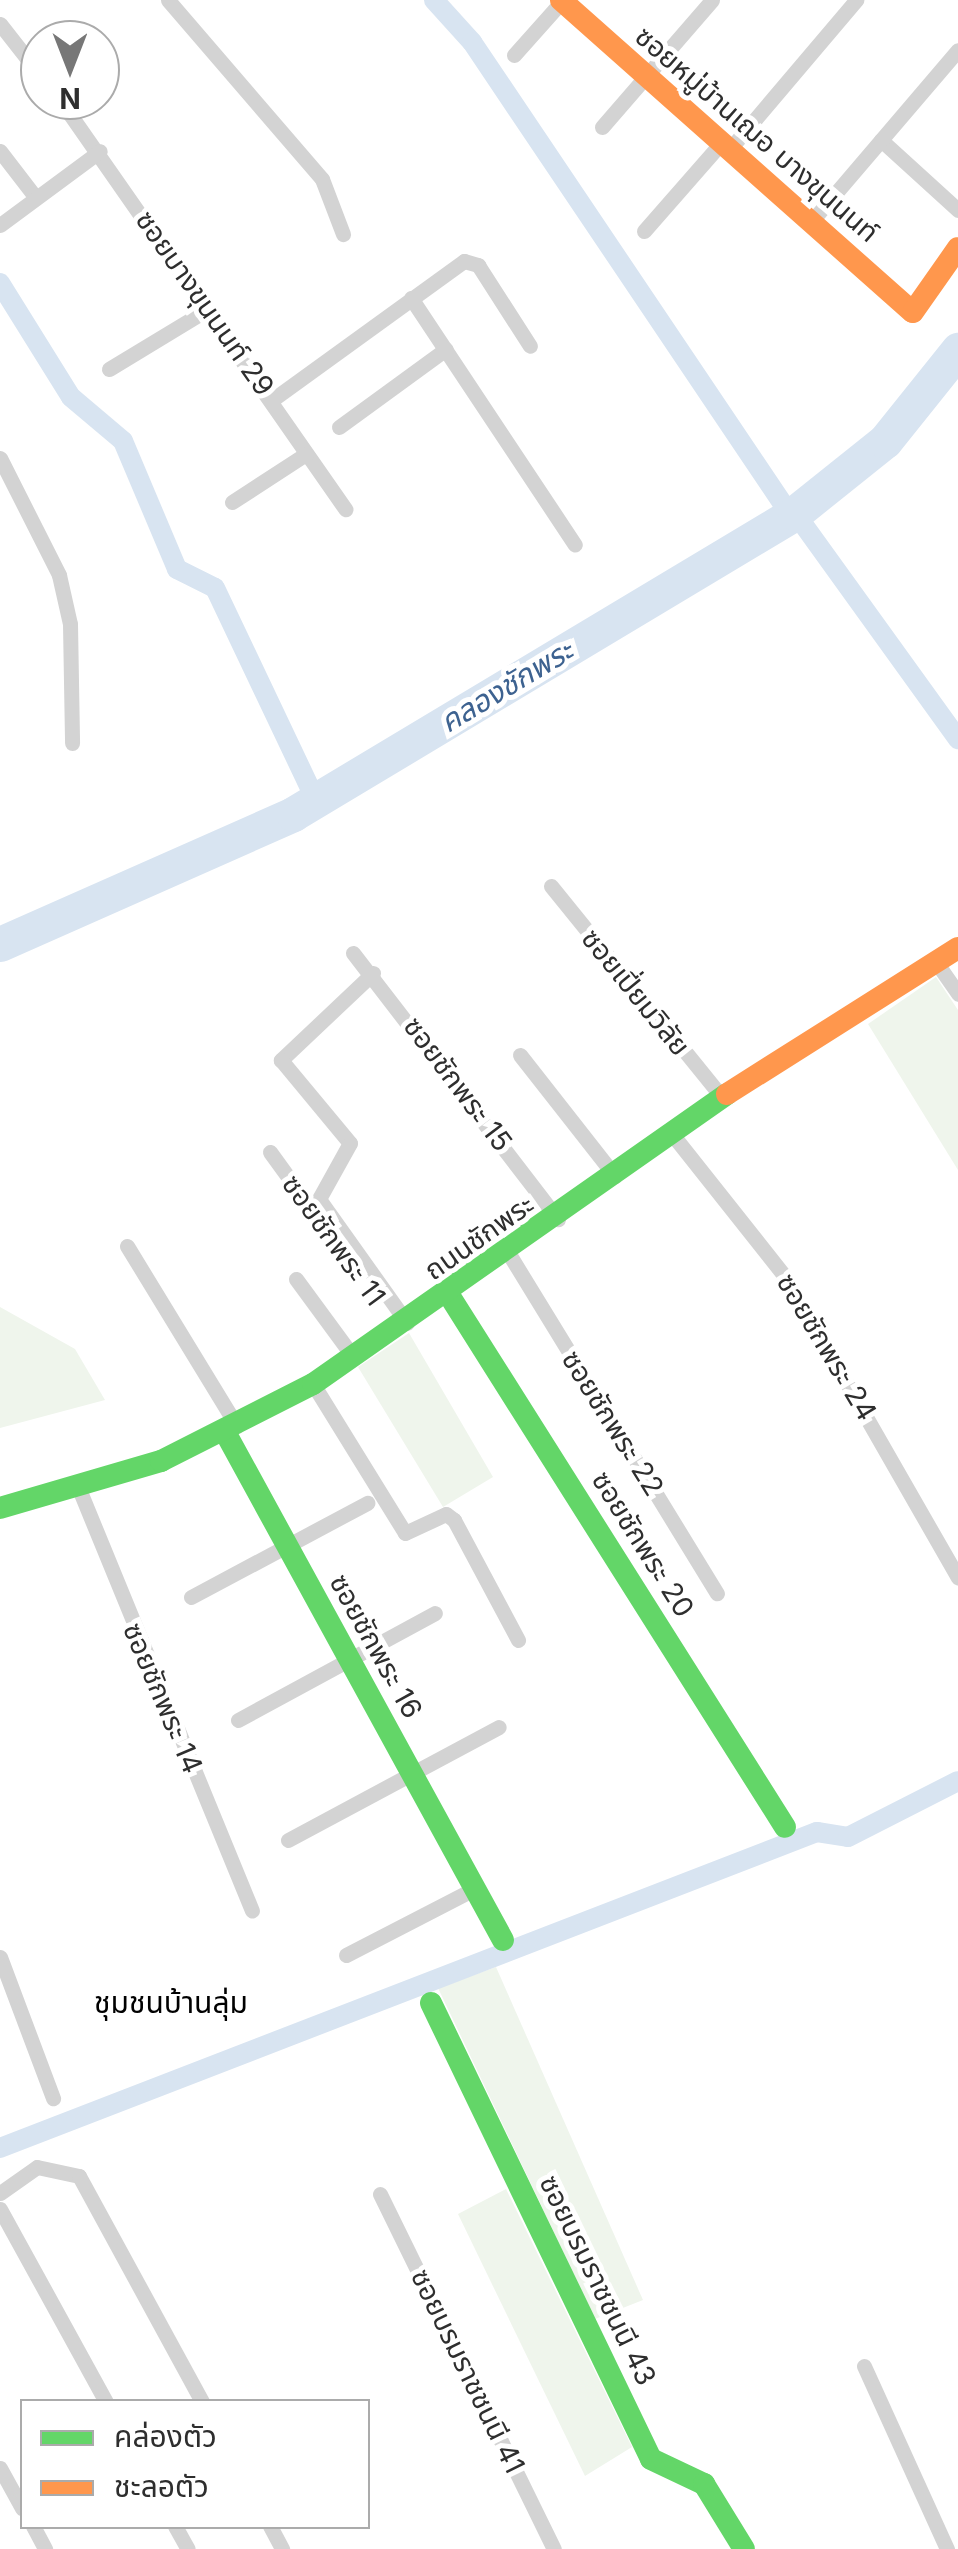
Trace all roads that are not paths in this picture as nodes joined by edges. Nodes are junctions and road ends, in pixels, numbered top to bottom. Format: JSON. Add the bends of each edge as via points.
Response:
{"nodes":[{"id":1,"x":168,"y":0,"type":"edge"},
{"id":2,"x":562,"y":0,"type":"edge"},
{"id":3,"x":712,"y":0,"type":"edge"},
{"id":4,"x":856,"y":0,"type":"edge"},
{"id":5,"x":0,"y":24,"type":"edge"},
{"id":6,"x":20,"y":50,"type":"edge"},
{"id":7,"x":958,"y":50,"type":"edge"},
{"id":8,"x":514,"y":55,"type":"dead end"},
{"id":9,"x":647,"y":77,"type":"junction"},
{"id":10,"x":76,"y":120,"type":"edge"},
{"id":11,"x":602,"y":127,"type":"dead end"},
{"id":12,"x":881,"y":140,"type":"junction"},
{"id":13,"x":725,"y":147,"type":"junction"},
{"id":14,"x":0,"y":151,"type":"edge"},
{"id":15,"x":100,"y":151,"type":"junction"},
{"id":16,"x":36,"y":198,"type":"junction"},
{"id":17,"x":958,"y":210,"type":"edge"},
{"id":18,"x":811,"y":222,"type":"junction"},
{"id":19,"x":0,"y":224,"type":"edge"},
{"id":20,"x":644,"y":231,"type":"dead end"},
{"id":21,"x":343,"y":234,"type":"dead end"},
{"id":22,"x":958,"y":248,"type":"edge"},
{"id":23,"x":411,"y":298,"type":"junction"},
{"id":24,"x":208,"y":309,"type":"junction"},
{"id":25,"x":530,"y":346,"type":"dead end"},
{"id":26,"x":446,"y":349,"type":"junction"},
{"id":27,"x":109,"y":369,"type":"dead end"},
{"id":28,"x":272,"y":400,"type":"junction"},
{"id":29,"x":339,"y":426,"type":"dead end"},
{"id":30,"x":306,"y":454,"type":"junction"},
{"id":31,"x":0,"y":458,"type":"edge"},
{"id":32,"x":232,"y":502,"type":"dead end"},
{"id":33,"x":345,"y":509,"type":"dead end"},
{"id":34,"x":576,"y":545,"type":"dead end"},
{"id":35,"x":72,"y":743,"type":"dead end"},
{"id":36,"x":550,"y":886,"type":"dead end"},
{"id":37,"x":958,"y":948,"type":"edge"},
{"id":38,"x":353,"y":954,"type":"dead end"},
{"id":39,"x":936,"y":962,"type":"junction"},
{"id":40,"x":373,"y":973,"type":"junction"},
{"id":41,"x":958,"y":994,"type":"edge"},
{"id":42,"x":520,"y":1055,"type":"dead end"},
{"id":43,"x":722,"y":1097,"type":"junction"},
{"id":44,"x":672,"y":1134,"type":"junction"},
{"id":45,"x":270,"y":1152,"type":"dead end"},
{"id":46,"x":615,"y":1176,"type":"junction"},
{"id":47,"x":558,"y":1219,"type":"junction"},
{"id":48,"x":126,"y":1246,"type":"dead end"},
{"id":49,"x":509,"y":1254,"type":"junction"},
{"id":50,"x":296,"y":1279,"type":"dead end"},
{"id":51,"x":448,"y":1294,"type":"junction"},
{"id":52,"x":403,"y":1326,"type":"junction"},
{"id":53,"x":354,"y":1358,"type":"junction"},
{"id":54,"x":313,"y":1384,"type":"junction"},
{"id":55,"x":231,"y":1429,"type":"junction"},
{"id":56,"x":77,"y":1484,"type":"junction"},
{"id":57,"x":368,"y":1503,"type":"dead end"},
{"id":58,"x":0,"y":1508,"type":"edge"},
{"id":59,"x":288,"y":1548,"type":"junction"},
{"id":60,"x":958,"y":1576,"type":"edge"},
{"id":61,"x":718,"y":1593,"type":"dead end"},
{"id":62,"x":191,"y":1597,"type":"dead end"},
{"id":63,"x":435,"y":1613,"type":"dead end"},
{"id":64,"x":518,"y":1640,"type":"dead end"},
{"id":65,"x":347,"y":1660,"type":"junction"},
{"id":66,"x":238,"y":1720,"type":"dead end"},
{"id":67,"x":499,"y":1727,"type":"dead end"},
{"id":68,"x":413,"y":1773,"type":"junction"},
{"id":69,"x":785,"y":1827,"type":"dead end"},
{"id":70,"x":288,"y":1840,"type":"dead end"},
{"id":71,"x":476,"y":1888,"type":"junction"},
{"id":72,"x":252,"y":1910,"type":"dead end"},
{"id":73,"x":503,"y":1940,"type":"dead end"},
{"id":74,"x":346,"y":1956,"type":"dead end"},
{"id":75,"x":0,"y":1957,"type":"edge"},
{"id":76,"x":431,"y":2003,"type":"dead end"},
{"id":77,"x":53,"y":2098,"type":"dead end"},
{"id":78,"x":0,"y":2192,"type":"edge"},
{"id":79,"x":380,"y":2194,"type":"dead end"},
{"id":80,"x":0,"y":2209,"type":"edge"},
{"id":81,"x":864,"y":2366,"type":"dead end"},
{"id":82,"x":104,"y":2399,"type":"edge"},
{"id":83,"x":200,"y":2399,"type":"edge"},
{"id":84,"x":0,"y":2468,"type":"edge"},
{"id":85,"x":20,"y":2504,"type":"edge"},
{"id":86,"x":554,"y":2549,"type":"edge"},
{"id":87,"x":744,"y":2549,"type":"edge"},
{"id":88,"x":947,"y":2549,"type":"edge"}],
"edges":[{"from":1,"to":21,"type":"street","via":[[322,180]]},
{"from":2,"to":8,"type":"street"},
{"from":2,"to":9,"type":"street","name":"ซอยหมู่บ้านเฌอ บางขุนนนท์"},
{"from":3,"to":9,"type":"street"},
{"from":4,"to":13,"type":"street"},
{"from":5,"to":6,"type":"street"},
{"from":7,"to":12,"type":"street"},
{"from":9,"to":11,"type":"street"},
{"from":9,"to":13,"type":"street","name":"ซอยหมู่บ้านเฌอ บางขุนนนท์"},
{"from":10,"to":15,"type":"street","name":"ซอยบางขุนนนท์ 29"},
{"from":12,"to":17,"type":"street"},
{"from":12,"to":18,"type":"street"},
{"from":13,"to":18,"type":"street","name":"ซอยหมู่บ้านเฌอ บางขุนนนท์"},
{"from":13,"to":20,"type":"street"},
{"from":14,"to":16,"type":"street"},
{"from":15,"to":16,"type":"street"},
{"from":15,"to":24,"type":"street","name":"ซอยบางขุนนนท์ 29"},
{"from":16,"to":19,"type":"street"},
{"from":18,"to":22,"type":"street","name":"ซอยหมู่บ้านเฌอ บางขุนนนท์","via":[[913,312]]},
{"from":23,"to":25,"type":"street","via":[[472,261]]},
{"from":23,"to":26,"type":"street"},
{"from":23,"to":28,"type":"street"},
{"from":24,"to":27,"type":"street"},
{"from":24,"to":28,"type":"street","name":"ซอยบางขุนนนท์ 29"},
{"from":26,"to":29,"type":"street"},
{"from":26,"to":34,"type":"street"},
{"from":28,"to":30,"type":"street","name":"ซอยบางขุนนนท์ 29"},
{"from":30,"to":32,"type":"street"},
{"from":30,"to":33,"type":"street","name":"ซอยบางขุนนนท์ 29"},
{"from":31,"to":35,"type":"street","via":[[59,575],[70,624]]},
{"from":36,"to":43,"type":"street","name":"ซอยเปี่ยมวิลัย"},
{"from":37,"to":39,"type":"street","name":"ถนนชักพระ"},
{"from":38,"to":40,"type":"street","name":"ซอยชักพระ 15"},
{"from":39,"to":41,"type":"street"},
{"from":39,"to":43,"type":"street","name":"ถนนชักพระ"},
{"from":40,"to":47,"type":"street","name":"ซอยชักพระ 15"},
{"from":40,"to":52,"type":"street","via":[[281,1060],[350,1143],[319,1199]]},
{"from":42,"to":46,"type":"street"},
{"from":43,"to":44,"type":"street","name":"ถนนชักพระ"},
{"from":44,"to":46,"type":"street","name":"ถนนชักพระ"},
{"from":44,"to":60,"type":"street","name":"ซอยชักพระ 24","via":[[788,1280]]},
{"from":45,"to":52,"type":"street","name":"ซอยชักพระ 11"},
{"from":46,"to":47,"type":"street","name":"ถนนชักพระ"},
{"from":47,"to":49,"type":"street","name":"ถนนชักพระ"},
{"from":48,"to":55,"type":"street"},
{"from":49,"to":51,"type":"street","name":"ถนนชักพระ"},
{"from":49,"to":61,"type":"street","name":"ซอยชักพระ 22"},
{"from":50,"to":53,"type":"street"},
{"from":51,"to":52,"type":"street","name":"ถนนชักพระ"},
{"from":51,"to":69,"type":"street","name":"ซอยชักพระ 20"},
{"from":52,"to":53,"type":"street","name":"ถนนชักพระ"},
{"from":53,"to":54,"type":"street","name":"ถนนชักพระ"},
{"from":54,"to":55,"type":"street","name":"ถนนชักพระ"},
{"from":54,"to":64,"type":"street","via":[[405,1533],[446,1514],[454,1520]]},
{"from":55,"to":56,"type":"street","name":"ถนนชักพระ"},
{"from":55,"to":59,"type":"street","name":"ซอยชักพระ 16"},
{"from":56,"to":58,"type":"street","name":"ถนนชักพระ"},
{"from":56,"to":72,"type":"street","name":"ซอยชักพระ 14"},
{"from":57,"to":59,"type":"street"},
{"from":59,"to":62,"type":"street"},
{"from":59,"to":65,"type":"street","name":"ซอยชักพระ 16"},
{"from":63,"to":65,"type":"street"},
{"from":65,"to":66,"type":"street"},
{"from":65,"to":68,"type":"street","name":"ซอยชักพระ 16"},
{"from":67,"to":68,"type":"street"},
{"from":68,"to":70,"type":"street"},
{"from":68,"to":71,"type":"street","name":"ซอยชักพระ 16"},
{"from":71,"to":73,"type":"street","name":"ซอยชักพระ 16"},
{"from":71,"to":74,"type":"street"},
{"from":75,"to":77,"type":"street"},
{"from":76,"to":87,"type":"street","name":"ซอยบรมราชชนนี 43","via":[[651,2459],[704,2484]]},
{"from":78,"to":83,"type":"street","via":[[37,2167],[78,2176]]},
{"from":79,"to":86,"type":"street","name":"ซอยบรมราชชนนี 41"},
{"from":80,"to":82,"type":"street"},
{"from":81,"to":88,"type":"street"},
{"from":84,"to":85,"type":"street"}]}
